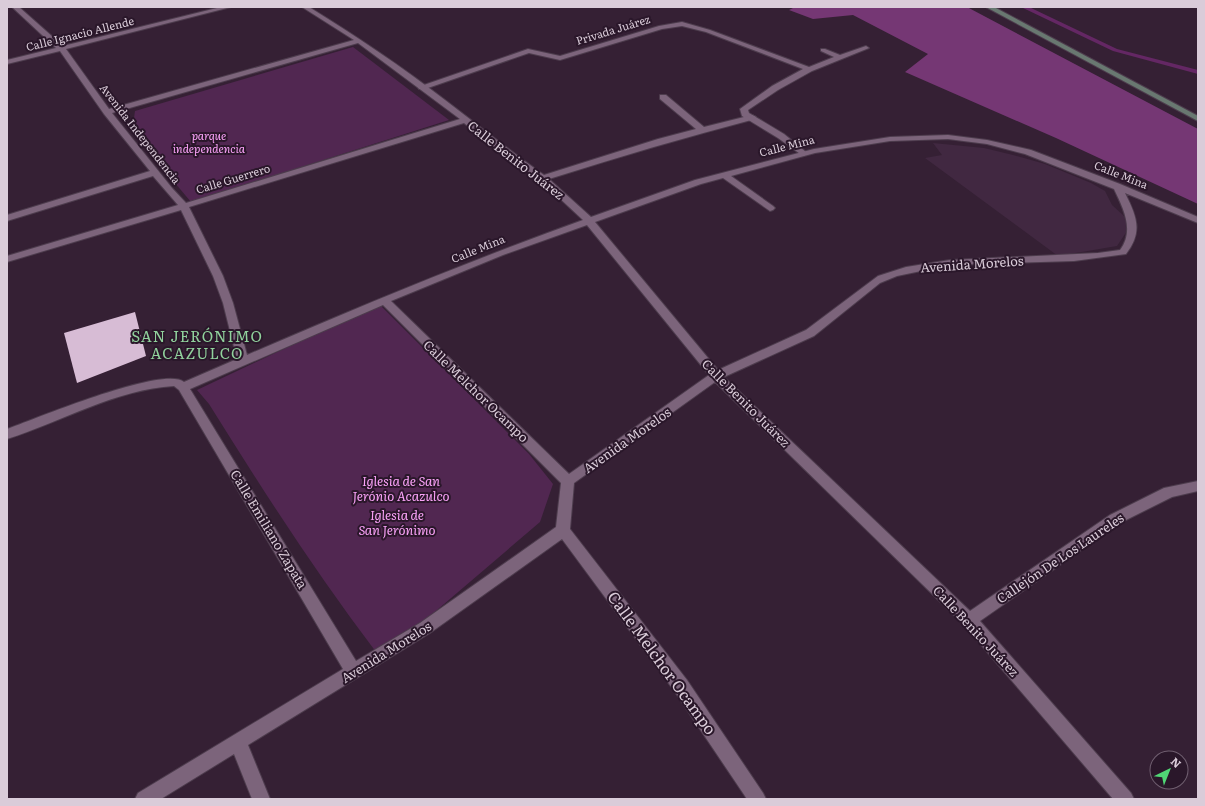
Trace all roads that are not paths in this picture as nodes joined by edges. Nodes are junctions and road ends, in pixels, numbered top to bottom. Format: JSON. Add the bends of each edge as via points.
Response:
{"nodes":[{"id":1,"x":15,"y":7,"type":"edge"},
{"id":2,"x":228,"y":7,"type":"edge"},
{"id":3,"x":305,"y":7,"type":"edge"},
{"id":4,"x":989,"y":7,"type":"edge"},
{"id":5,"x":359,"y":41,"type":"junction"},
{"id":6,"x":866,"y":48,"type":"dead end"},
{"id":7,"x":62,"y":49,"type":"junction"},
{"id":8,"x":823,"y":50,"type":"dead end"},
{"id":9,"x":839,"y":57,"type":"junction"},
{"id":10,"x":7,"y":62,"type":"edge"},
{"id":11,"x":809,"y":69,"type":"junction"},
{"id":12,"x":422,"y":87,"type":"junction"},
{"id":13,"x":664,"y":97,"type":"dead end"},
{"id":14,"x":107,"y":112,"type":"junction"},
{"id":15,"x":752,"y":117,"type":"junction"},
{"id":16,"x":1198,"y":119,"type":"edge"},
{"id":17,"x":465,"y":120,"type":"junction"},
{"id":18,"x":703,"y":131,"type":"junction"},
{"id":19,"x":802,"y":154,"type":"junction"},
{"id":20,"x":156,"y":172,"type":"junction"},
{"id":21,"x":724,"y":175,"type":"junction"},
{"id":22,"x":544,"y":178,"type":"junction"},
{"id":23,"x":1117,"y":186,"type":"junction"},
{"id":24,"x":184,"y":206,"type":"junction"},
{"id":25,"x":770,"y":208,"type":"dead end"},
{"id":26,"x":7,"y":218,"type":"edge"},
{"id":27,"x":1198,"y":220,"type":"edge"},
{"id":28,"x":589,"y":221,"type":"junction"},
{"id":29,"x":7,"y":259,"type":"edge"},
{"id":30,"x":387,"y":300,"type":"junction"},
{"id":31,"x":243,"y":361,"type":"junction"},
{"id":32,"x":716,"y":376,"type":"junction"},
{"id":33,"x":183,"y":387,"type":"junction"},
{"id":34,"x":7,"y":434,"type":"edge"},
{"id":35,"x":568,"y":481,"type":"junction"},
{"id":36,"x":1198,"y":486,"type":"edge"},
{"id":37,"x":563,"y":530,"type":"junction"},
{"id":38,"x":969,"y":620,"type":"junction"},
{"id":39,"x":354,"y":672,"type":"junction"},
{"id":40,"x":238,"y":743,"type":"junction"},
{"id":41,"x":144,"y":799,"type":"edge"},
{"id":42,"x":261,"y":799,"type":"edge"},
{"id":43,"x":757,"y":799,"type":"edge"},
{"id":44,"x":1125,"y":799,"type":"edge"}],
"edges":[{"from":1,"to":7,"type":"street","name":"Avenida Independencia"},
{"from":2,"to":7,"type":"street","name":"Calle Ignacio Allende"},
{"from":3,"to":5,"type":"street","name":"Calle Benito Juárez"},
{"from":4,"to":16,"type":"main road"},
{"from":5,"to":12,"type":"street","name":"Calle Benito Juárez"},
{"from":5,"to":14,"type":"street"},
{"from":6,"to":9,"type":"street"},
{"from":7,"to":10,"type":"street","name":"Calle Ignacio Allende"},
{"from":7,"to":14,"type":"street","name":"Avenida Independencia"},
{"from":8,"to":9,"type":"street"},
{"from":9,"to":11,"type":"street"},
{"from":11,"to":12,"type":"street","name":"Privada Juárez","via":[[708,31],[682,24],[661,27],[560,58],[528,51]]},
{"from":11,"to":15,"type":"street","via":[[746,107],[744,112]]},
{"from":12,"to":17,"type":"street","name":"Calle Benito Juárez"},
{"from":13,"to":18,"type":"street"},
{"from":14,"to":20,"type":"street","name":"Avenida Independencia"},
{"from":15,"to":18,"type":"street"},
{"from":15,"to":19,"type":"street"},
{"from":17,"to":22,"type":"street","name":"Calle Benito Juárez"},
{"from":17,"to":24,"type":"street","name":"Calle Guerrero"},
{"from":18,"to":22,"type":"street","via":[[661,141]]},
{"from":19,"to":21,"type":"street","name":"Calle Mina"},
{"from":19,"to":23,"type":"street","name":"Calle Mina","via":[[890,140],[948,137],[987,142],[1028,152]]},
{"from":20,"to":24,"type":"street","name":"Avenida Independencia"},
{"from":20,"to":26,"type":"street"},
{"from":21,"to":25,"type":"street"},
{"from":21,"to":28,"type":"street","name":"Calle Mina"},
{"from":22,"to":28,"type":"street","name":"Calle Benito Juárez"},
{"from":23,"to":27,"type":"street","name":"Calle Mina"},
{"from":23,"to":32,"type":"street","name":"Avenida Morelos","via":[[1132,228],[1130,242],[1123,252],[1098,257],[968,261],[903,269],[876,281],[810,333]]},
{"from":24,"to":29,"type":"street","name":"Calle Guerrero"},
{"from":24,"to":31,"type":"street","name":"Avenida Independencia","via":[[218,276]]},
{"from":28,"to":30,"type":"street","name":"Calle Mina","via":[[500,253]]},
{"from":28,"to":32,"type":"street","name":"Calle Benito Juárez"},
{"from":30,"to":31,"type":"street","name":"Calle Mina"},
{"from":30,"to":35,"type":"street","name":"Calle Melchor Ocampo"},
{"from":31,"to":33,"type":"street","name":"Calle Mina"},
{"from":32,"to":35,"type":"street","name":"Avenida Morelos"},
{"from":32,"to":38,"type":"street","name":"Calle Benito Juárez"},
{"from":33,"to":34,"type":"street","via":[[177,382],[157,383],[119,393]]},
{"from":33,"to":39,"type":"street","name":"Calle Emiliano Zapata"},
{"from":35,"to":37,"type":"street"},
{"from":36,"to":38,"type":"street","name":"Callejón De Los Laureles","via":[[1169,492],[1115,519]]},
{"from":37,"to":39,"type":"street","name":"Avenida Morelos","via":[[425,628]]},
{"from":37,"to":43,"type":"street","name":"Calle Melchor Ocampo","via":[[681,686]]},
{"from":38,"to":44,"type":"street","name":"Calle Benito Juárez"},
{"from":39,"to":40,"type":"street","name":"Avenida Morelos"},
{"from":40,"to":41,"type":"street","name":"Avenida Morelos"},
{"from":40,"to":42,"type":"street"}]}
